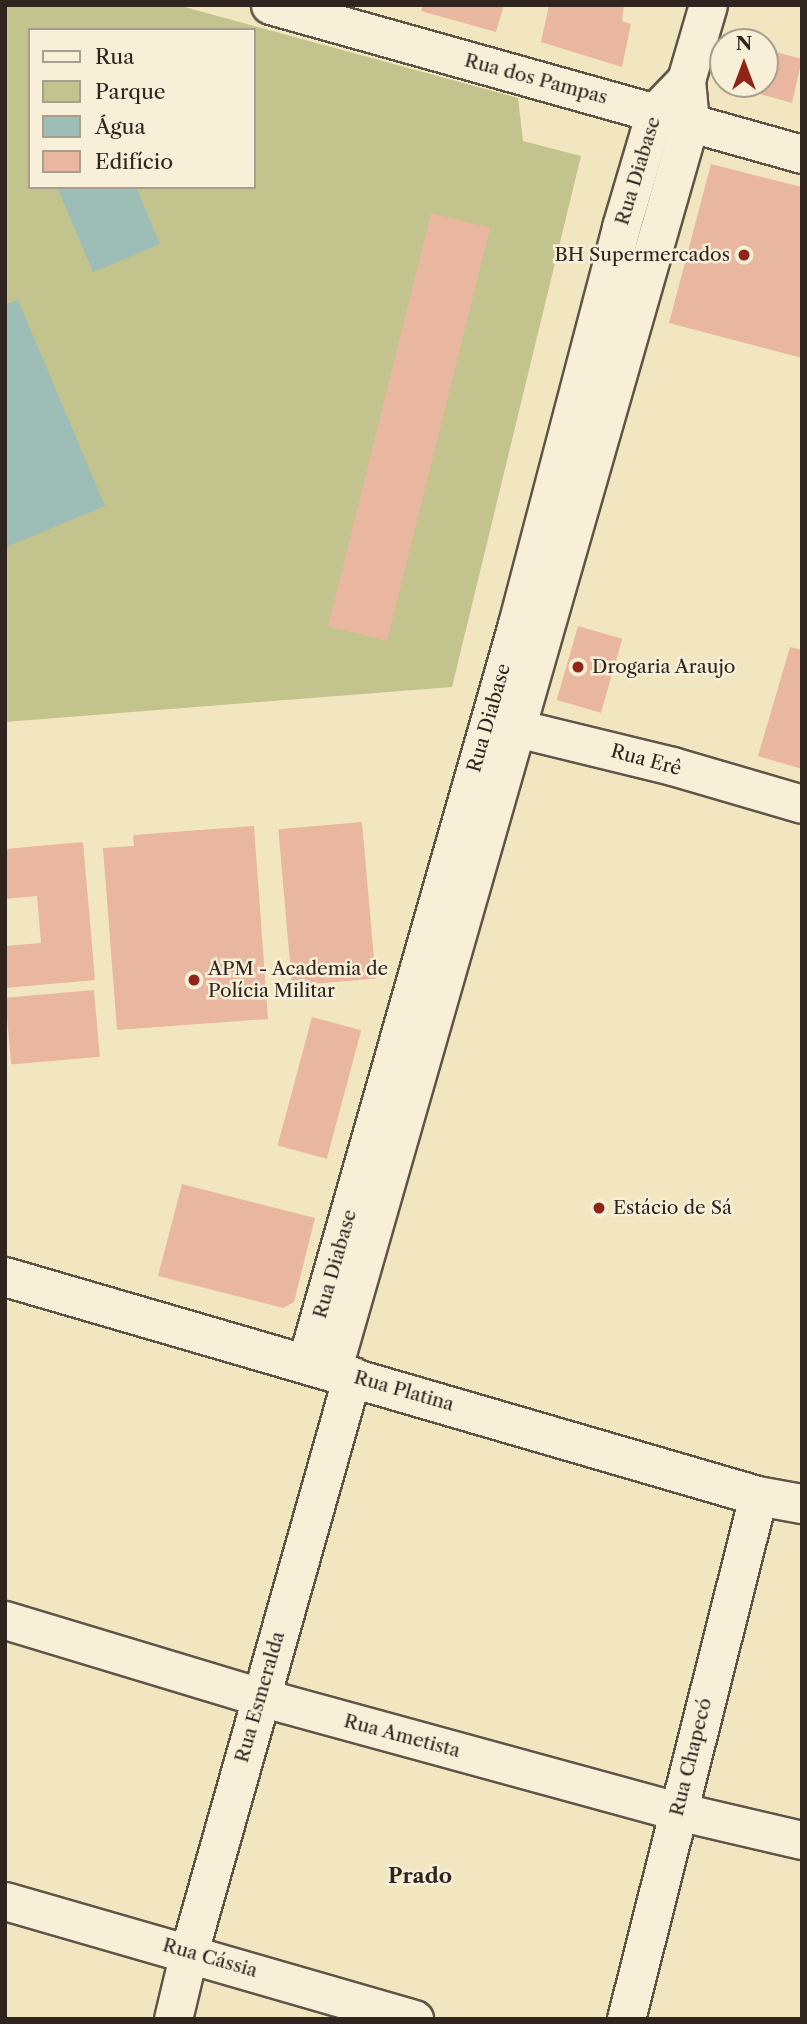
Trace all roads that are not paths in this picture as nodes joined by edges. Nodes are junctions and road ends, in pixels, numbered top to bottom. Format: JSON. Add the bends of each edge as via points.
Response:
{"nodes":[{"id":1,"x":270,"y":5,"type":"edge"},
{"id":2,"x":708,"y":5,"type":"edge"},
{"id":3,"x":686,"y":80,"type":"junction"},
{"id":4,"x":655,"y":111,"type":"junction"},
{"id":5,"x":690,"y":122,"type":"junction"},
{"id":6,"x":802,"y":154,"type":"edge"},
{"id":7,"x":503,"y":725,"type":"junction"},
{"id":8,"x":802,"y":804,"type":"edge"},
{"id":9,"x":5,"y":1277,"type":"edge"},
{"id":10,"x":330,"y":1370,"type":"junction"},
{"id":11,"x":758,"y":1496,"type":"junction"},
{"id":12,"x":802,"y":1504,"type":"edge"},
{"id":13,"x":5,"y":1620,"type":"edge"},
{"id":14,"x":260,"y":1697,"type":"junction"},
{"id":15,"x":677,"y":1811,"type":"junction"},
{"id":16,"x":802,"y":1840,"type":"edge"},
{"id":17,"x":5,"y":1901,"type":"edge"},
{"id":18,"x":189,"y":1952,"type":"junction"},
{"id":19,"x":173,"y":2019,"type":"edge"},
{"id":20,"x":414,"y":2019,"type":"edge"},
{"id":21,"x":626,"y":2019,"type":"edge"}],
"edges":[{"from":1,"to":4,"type":"street","name":"Rua dos Pampas"},
{"from":2,"to":3,"type":"street"},
{"from":3,"to":4,"type":"street","name":"Rua Diabase"},
{"from":3,"to":5,"type":"street","name":"Rua Diabase"},
{"from":4,"to":5,"type":"street","name":"Rua dos Pampas"},
{"from":4,"to":7,"type":"street","name":"Rua Diabase"},
{"from":5,"to":6,"type":"street","name":"Rua dos Pampas"},
{"from":5,"to":7,"type":"street","name":"Rua Diabase"},
{"from":7,"to":8,"type":"street","name":"Rua Erê"},
{"from":7,"to":10,"type":"street","name":"Rua Diabase"},
{"from":9,"to":10,"type":"street","name":"Rua Platina"},
{"from":10,"to":11,"type":"street","name":"Rua Platina"},
{"from":10,"to":14,"type":"street","name":"Rua Esmeralda"},
{"from":11,"to":12,"type":"street","name":"Rua Platina"},
{"from":11,"to":15,"type":"street","name":"Rua Chapecó"},
{"from":13,"to":14,"type":"street","name":"Rua Ametista"},
{"from":14,"to":15,"type":"street","name":"Rua Ametista"},
{"from":14,"to":18,"type":"street","name":"Rua Esmeralda"},
{"from":15,"to":16,"type":"street","name":"Rua Ametista"},
{"from":15,"to":21,"type":"street","name":"Rua Chapecó"},
{"from":17,"to":18,"type":"street","name":"Rua Cássia"},
{"from":18,"to":19,"type":"street","name":"Rua Esmeralda"},
{"from":18,"to":20,"type":"street","name":"Rua Cássia"}]}
